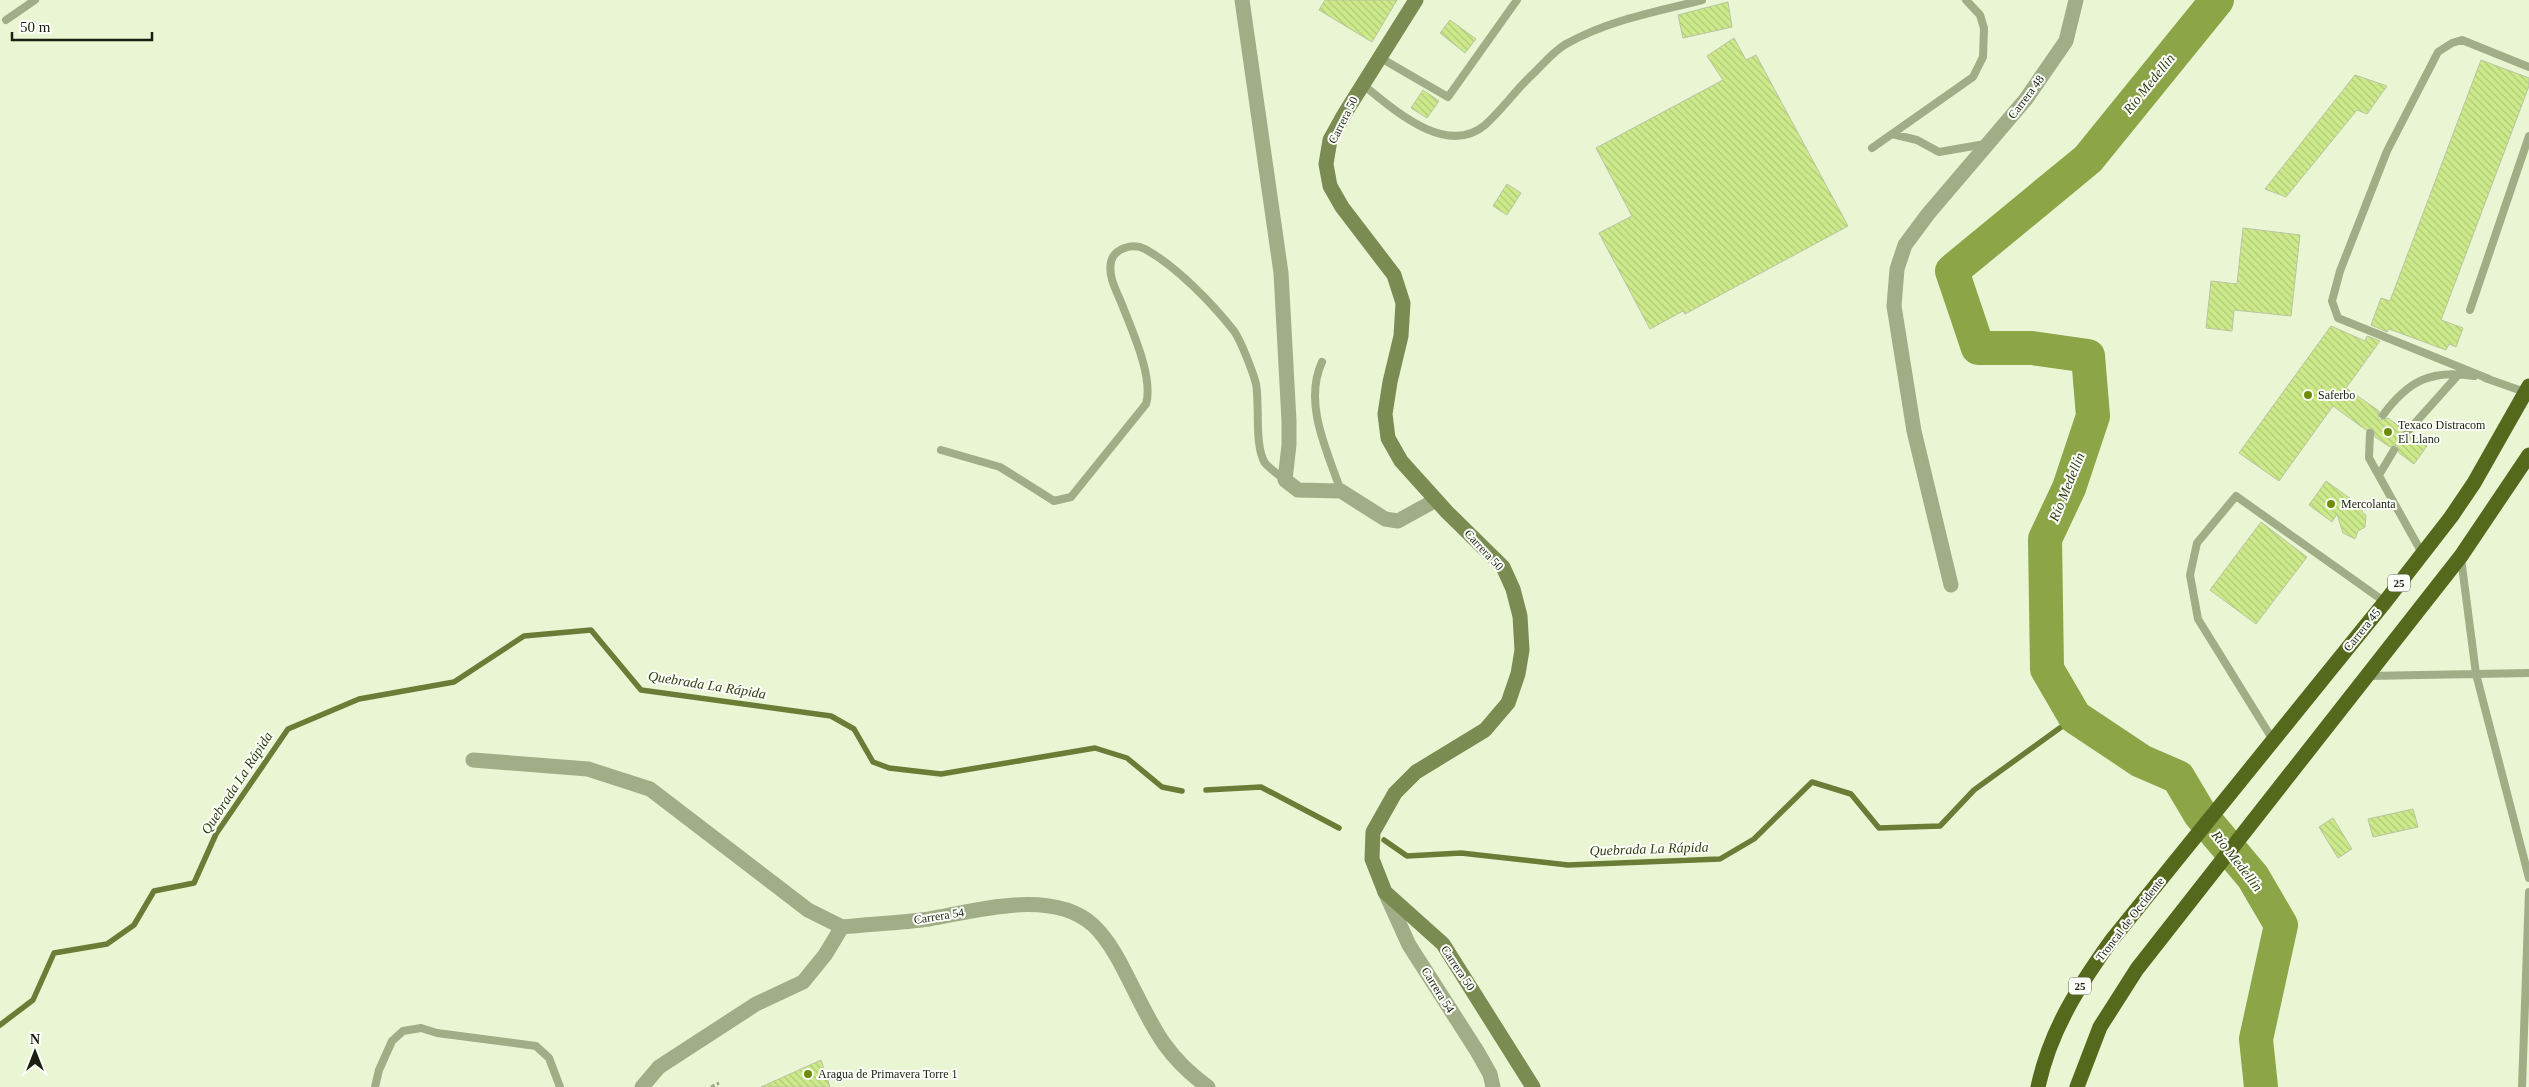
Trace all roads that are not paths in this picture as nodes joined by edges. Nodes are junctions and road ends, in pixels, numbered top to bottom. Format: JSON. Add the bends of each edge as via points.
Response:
{"nodes":[{"id":1,"x":35,"y":0,"type":"edge"},
{"id":2,"x":1242,"y":0,"type":"edge"},
{"id":3,"x":1416,"y":0,"type":"edge"},
{"id":4,"x":1518,"y":0,"type":"edge"},
{"id":5,"x":1702,"y":0,"type":"edge"},
{"id":6,"x":1966,"y":0,"type":"edge"},
{"id":7,"x":2076,"y":0,"type":"edge"},
{"id":8,"x":6,"y":20,"type":"dead end"},
{"id":9,"x":1379,"y":57,"type":"junction"},
{"id":10,"x":2529,"y":67,"type":"edge"},
{"id":11,"x":1362,"y":84,"type":"junction"},
{"id":12,"x":1892,"y":134,"type":"junction"},
{"id":13,"x":2529,"y":136,"type":"edge"},
{"id":14,"x":1989,"y":144,"type":"junction"},
{"id":15,"x":1872,"y":148,"type":"dead end"},
{"id":16,"x":2470,"y":310,"type":"dead end"},
{"id":17,"x":1322,"y":362,"type":"dead end"},
{"id":18,"x":2459,"y":374,"type":"junction"},
{"id":19,"x":2489,"y":379,"type":"junction"},
{"id":20,"x":2527,"y":389,"type":"edge"},
{"id":21,"x":2383,"y":415,"type":"dead end"},
{"id":22,"x":2407,"y":432,"type":"dead end"},
{"id":23,"x":2370,"y":433,"type":"dead end"},
{"id":24,"x":941,"y":450,"type":"dead end"},
{"id":25,"x":2394,"y":450,"type":"dead end"},
{"id":26,"x":2529,"y":455,"type":"edge"},
{"id":27,"x":2379,"y":475,"type":"junction"},
{"id":28,"x":1286,"y":480,"type":"junction"},
{"id":29,"x":1341,"y":491,"type":"junction"},
{"id":30,"x":1436,"y":500,"type":"junction"},
{"id":31,"x":2422,"y":553,"type":"junction"},
{"id":32,"x":2461,"y":556,"type":"junction"},
{"id":33,"x":1952,"y":586,"type":"dead end"},
{"id":34,"x":2385,"y":602,"type":"junction"},
{"id":35,"x":2476,"y":674,"type":"junction"},
{"id":36,"x":2529,"y":674,"type":"edge"},
{"id":37,"x":2367,"y":676,"type":"junction"},
{"id":38,"x":2273,"y":740,"type":"junction"},
{"id":39,"x":473,"y":760,"type":"dead end"},
{"id":40,"x":2251,"y":768,"type":"joint"},
{"id":41,"x":2529,"y":878,"type":"edge"},
{"id":42,"x":1385,"y":892,"type":"junction"},
{"id":43,"x":2529,"y":892,"type":"edge"},
{"id":44,"x":2528,"y":917,"type":"edge"},
{"id":45,"x":842,"y":926,"type":"junction"},
{"id":46,"x":375,"y":1087,"type":"edge"},
{"id":47,"x":560,"y":1087,"type":"edge"},
{"id":48,"x":642,"y":1087,"type":"edge"},
{"id":49,"x":1208,"y":1087,"type":"edge"},
{"id":50,"x":1493,"y":1087,"type":"edge"},
{"id":51,"x":1533,"y":1087,"type":"edge"},
{"id":52,"x":2038,"y":1087,"type":"edge"},
{"id":53,"x":2078,"y":1087,"type":"edge"},
{"id":54,"x":2522,"y":1087,"type":"edge"}],
"edges":[{"from":1,"to":8,"type":"lane"},
{"from":2,"to":28,"type":"street","via":[[1281,273],[1290,445]]},
{"from":3,"to":9,"type":"main road","name":"Carrera 50"},
{"from":4,"to":9,"type":"lane","via":[[1448,97]]},
{"from":5,"to":11,"type":"lane","via":[[1611,22],[1564,45],[1517,88],[1484,126],[1465,134],[1441,134],[1412,124]]},
{"from":6,"to":12,"type":"lane","via":[[1980,15],[1984,28],[1983,57],[1973,77]]},
{"from":7,"to":14,"type":"street","name":"Carrera 48","via":[[2066,41],[2026,99]]},
{"from":9,"to":11,"type":"main road","name":"Carrera 50"},
{"from":10,"to":19,"type":"lane","via":[[2462,40],[2438,52],[2387,151],[2340,271],[2332,301],[2338,318]]},
{"from":11,"to":30,"type":"main road","name":"Carrera 50","via":[[1330,140],[1326,164],[1330,186],[1342,207],[1394,275],[1403,303],[1401,336],[1385,414],[1388,438],[1401,461]]},
{"from":12,"to":14,"type":"lane","via":[[1917,140],[1939,152]]},
{"from":12,"to":15,"type":"lane"},
{"from":13,"to":16,"type":"lane"},
{"from":14,"to":33,"type":"street","name":"Carrera 48","via":[[1905,245],[1897,269],[1894,294],[1914,431]]},
{"from":17,"to":29,"type":"lane","via":[[1315,378],[1317,422]]},
{"from":18,"to":19,"type":"lane"},
{"from":18,"to":21,"type":"lane","via":[[2421,379],[2398,394]]},
{"from":18,"to":22,"type":"lane"},
{"from":19,"to":20,"type":"lane"},
{"from":20,"to":31,"type":"highway","name":"Carrera 45","number":"25","via":[[2474,483]]},
{"from":23,"to":27,"type":"lane","via":[[2369,458]]},
{"from":24,"to":28,"type":"lane","via":[[1000,467],[1054,501],[1071,497],[1146,404],[1150,393],[1135,339],[1111,278],[1111,262],[1117,252],[1124,248],[1142,248],[1157,256],[1200,294],[1235,333],[1256,384],[1259,436],[1265,462]]},
{"from":25,"to":27,"type":"lane"},
{"from":26,"to":32,"type":"highway","number":"25"},
{"from":27,"to":31,"type":"lane"},
{"from":28,"to":29,"type":"street","via":[[1298,490]]},
{"from":29,"to":30,"type":"street","via":[[1385,519],[1398,520]]},
{"from":30,"to":42,"type":"main road","name":"Carrera 50","via":[[1503,567],[1520,616],[1522,650],[1508,703],[1485,730],[1416,772],[1395,793],[1373,832],[1372,858]]},
{"from":31,"to":34,"type":"highway","name":"Carrera 45","number":"25"},
{"from":32,"to":35,"type":"lane"},
{"from":32,"to":37,"type":"highway","number":"25"},
{"from":34,"to":38,"type":"highway","name":"Carrera 45","number":"25"},
{"from":34,"to":38,"type":"lane","via":[[2236,496],[2197,543],[2190,575],[2198,619]]},
{"from":35,"to":36,"type":"lane"},
{"from":35,"to":37,"type":"lane"},
{"from":35,"to":41,"type":"lane"},
{"from":37,"to":53,"type":"highway","number":"25","via":[[2137,969],[2097,1034]]},
{"from":38,"to":40,"type":"highway","name":"Carrera 45","number":"25"},
{"from":39,"to":45,"type":"street","via":[[588,769],[650,789],[808,910]]},
{"from":40,"to":52,"type":"highway","name":"Troncal de Occidente","number":"25","via":[[2111,941],[2072,999],[2049,1045]]},
{"from":42,"to":50,"type":"street","name":"Carrera 54","via":[[1409,944],[1477,1051],[1490,1074]]},
{"from":42,"to":51,"type":"main road","name":"Carrera 50","via":[[1443,944]]},
{"from":43,"to":44,"type":"lane"},
{"from":44,"to":54,"type":"lane"},
{"from":45,"to":48,"type":"street","via":[[825,955],[802,982],[756,1004],[659,1067]]},
{"from":45,"to":49,"type":"street","name":"Carrera 54","via":[[928,919],[987,907],[1046,905],[1070,912],[1093,925],[1109,944],[1165,1048],[1186,1072]]},
{"from":46,"to":47,"type":"lane","via":[[392,1041],[403,1031],[421,1028],[536,1046],[550,1058]]}]}
